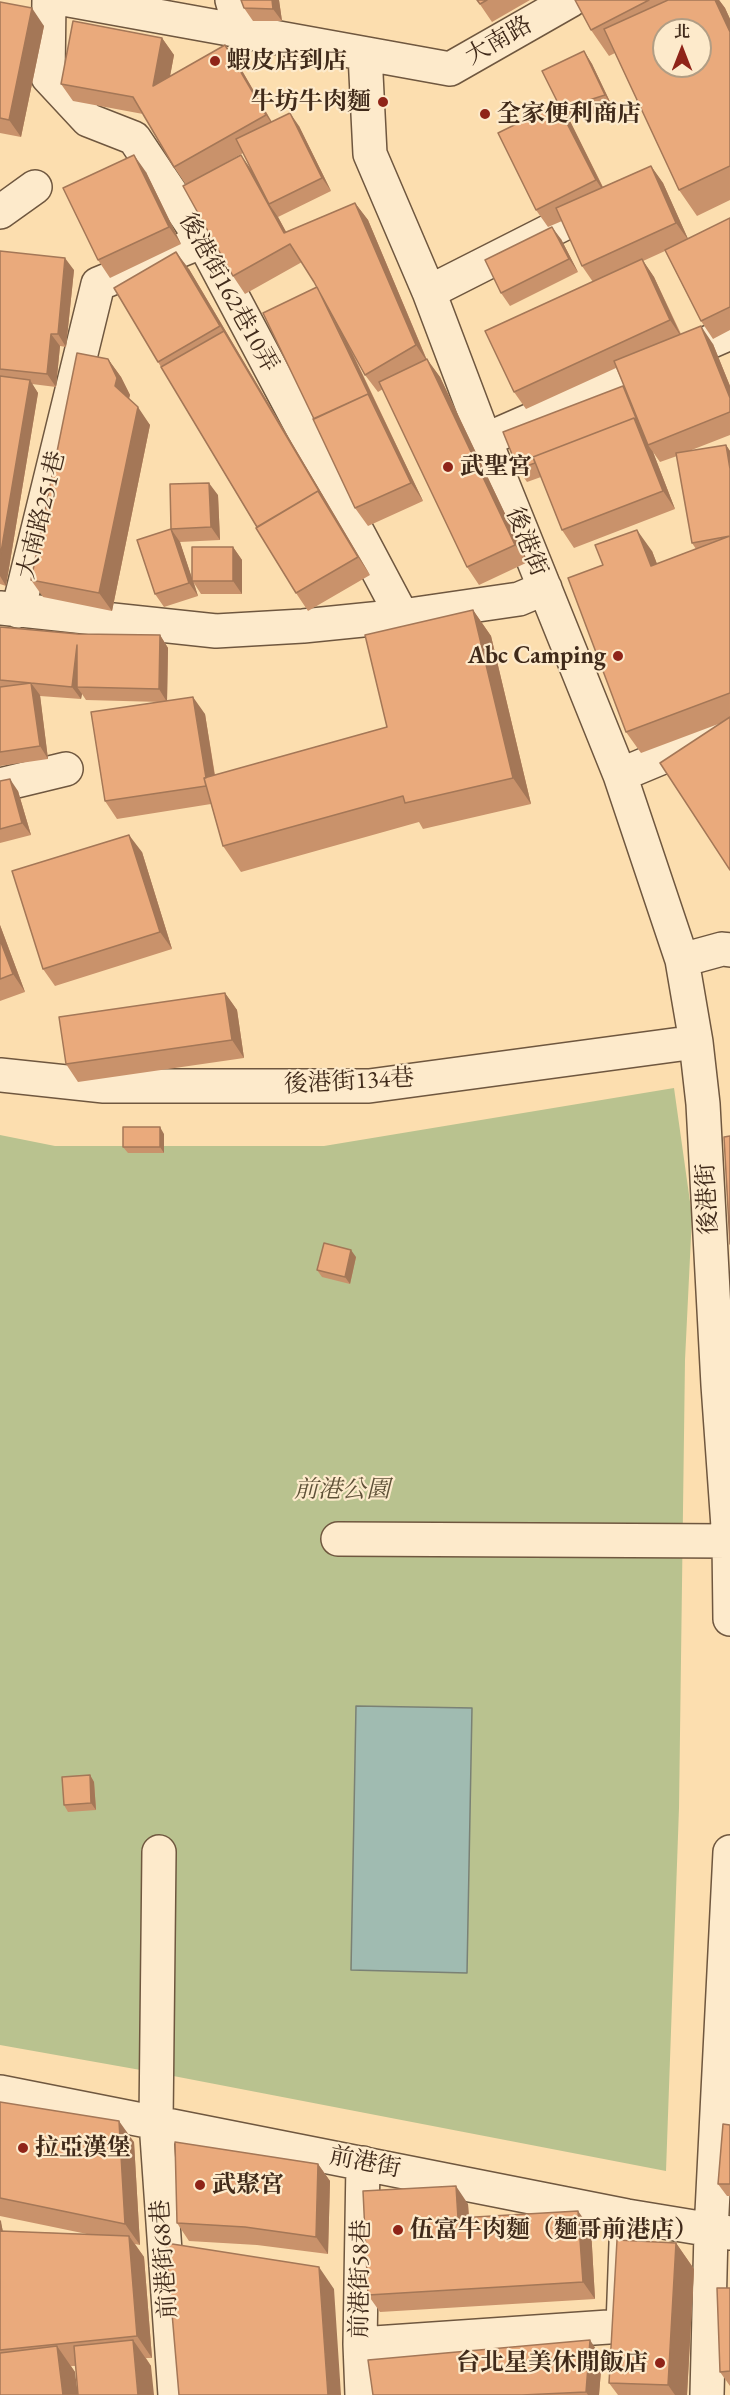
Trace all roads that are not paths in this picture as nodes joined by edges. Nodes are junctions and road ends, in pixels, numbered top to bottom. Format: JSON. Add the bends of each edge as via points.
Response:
{"nodes":[{"id":1,"x":49,"y":0,"type":"edge"},
{"id":2,"x":69,"y":0,"type":"edge"},
{"id":3,"x":232,"y":0,"type":"edge"},
{"id":4,"x":571,"y":0,"type":"edge"},
{"id":5,"x":241,"y":31,"type":"junction"},
{"id":6,"x":365,"y":54,"type":"junction"},
{"id":7,"x":35,"y":187,"type":"dead end"},
{"id":8,"x":0,"y":212,"type":"edge"},
{"id":9,"x":579,"y":216,"type":"edge"},
{"id":10,"x":203,"y":241,"type":"junction"},
{"id":11,"x":429,"y":292,"type":"junction"},
{"id":12,"x":730,"y":333,"type":"edge"},
{"id":13,"x":485,"y":440,"type":"junction"},
{"id":14,"x":545,"y":588,"type":"junction"},
{"id":15,"x":9,"y":610,"type":"edge"},
{"id":16,"x":402,"y":616,"type":"junction"},
{"id":17,"x":730,"y":729,"type":"edge"},
{"id":18,"x":66,"y":769,"type":"dead end"},
{"id":19,"x":620,"y":775,"type":"junction"},
{"id":20,"x":0,"y":784,"type":"edge"},
{"id":21,"x":730,"y":950,"type":"edge"},
{"id":22,"x":682,"y":960,"type":"junction"},
{"id":23,"x":696,"y":1042,"type":"junction"},
{"id":24,"x":0,"y":1075,"type":"edge"},
{"id":25,"x":338,"y":1539,"type":"dead end"},
{"id":26,"x":729,"y":1541,"type":"edge"},
{"id":27,"x":730,"y":1619,"type":"edge"},
{"id":28,"x":159,"y":1852,"type":"dead end"},
{"id":29,"x":730,"y":1852,"type":"edge"},
{"id":30,"x":0,"y":2092,"type":"edge"},
{"id":31,"x":156,"y":2122,"type":"junction"},
{"id":32,"x":363,"y":2163,"type":"junction"},
{"id":33,"x":627,"y":2217,"type":"junction"},
{"id":34,"x":721,"y":2232,"type":"edge"},
{"id":35,"x":360,"y":2344,"type":"junction"},
{"id":36,"x":175,"y":2395,"type":"edge"},
{"id":37,"x":363,"y":2395,"type":"edge"},
{"id":38,"x":707,"y":2395,"type":"edge"}],
"edges":[{"from":1,"to":10,"type":"street","name":"後港街162巷10弄","via":[[48,77],[88,120],[134,138]]},
{"from":2,"to":5,"type":"street","name":"大南路"},
{"from":3,"to":5,"type":"street"},
{"from":4,"to":6,"type":"street","name":"大南路","via":[[450,69]]},
{"from":5,"to":6,"type":"street","name":"大南路"},
{"from":6,"to":11,"type":"street","name":"後港街","via":[[370,154]]},
{"from":7,"to":8,"type":"street"},
{"from":9,"to":11,"type":"street"},
{"from":10,"to":15,"type":"street","name":"大南路251巷","via":[[98,284]]},
{"from":10,"to":16,"type":"street","name":"後港街162巷10弄"},
{"from":11,"to":13,"type":"street","name":"後港街"},
{"from":12,"to":13,"type":"street"},
{"from":13,"to":14,"type":"street","name":"後港街"},
{"from":14,"to":16,"type":"street","name":"大南路251巷","via":[[519,599]]},
{"from":14,"to":19,"type":"street","name":"後港街"},
{"from":15,"to":16,"type":"street","name":"大南路251巷","via":[[216,631]]},
{"from":17,"to":19,"type":"street"},
{"from":18,"to":20,"type":"street"},
{"from":19,"to":22,"type":"street","name":"後港街"},
{"from":21,"to":22,"type":"street"},
{"from":22,"to":23,"type":"street","name":"後港街"},
{"from":23,"to":24,"type":"street","name":"後港街134巷","via":[[369,1086],[104,1086]]},
{"from":23,"to":26,"type":"street","name":"後港街"},
{"from":25,"to":26,"type":"street"},
{"from":26,"to":27,"type":"street","name":"後港街"},
{"from":28,"to":31,"type":"street","name":"前港街68巷"},
{"from":29,"to":34,"type":"street"},
{"from":30,"to":31,"type":"street","name":"前港街"},
{"from":31,"to":32,"type":"street","name":"前港街"},
{"from":31,"to":36,"type":"street","name":"前港街68巷"},
{"from":32,"to":33,"type":"street","name":"前港街"},
{"from":32,"to":35,"type":"street","name":"前港街58巷"},
{"from":33,"to":34,"type":"street","name":"前港街"},
{"from":33,"to":35,"type":"street","via":[[623,2326]]},
{"from":34,"to":38,"type":"street"},
{"from":35,"to":37,"type":"street","name":"前港街58巷"}]}
